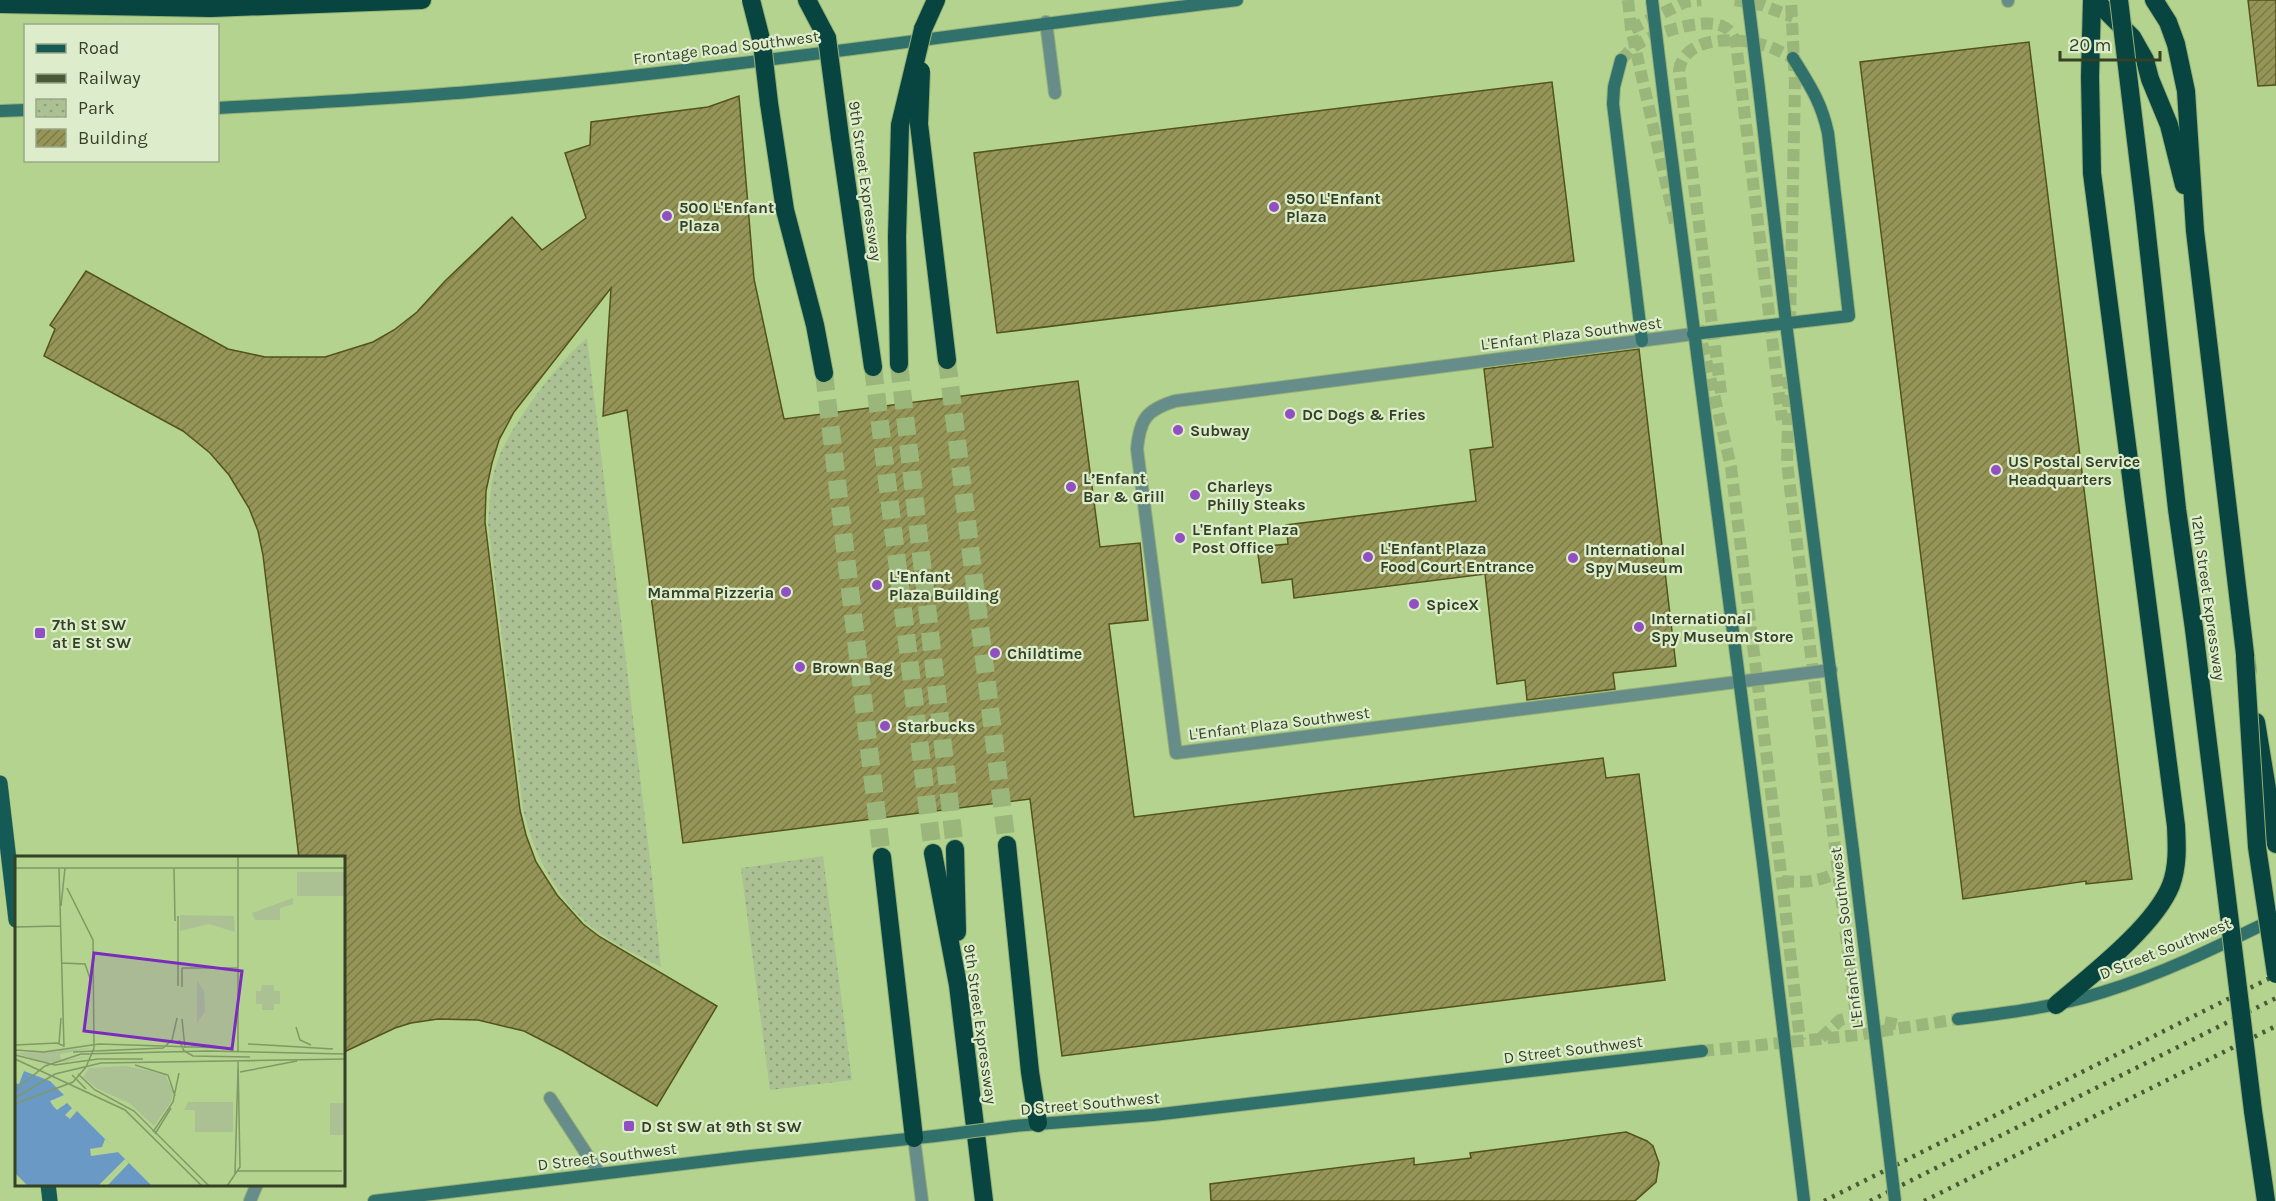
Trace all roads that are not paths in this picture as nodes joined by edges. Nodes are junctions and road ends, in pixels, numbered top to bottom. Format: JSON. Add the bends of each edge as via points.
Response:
{"nodes":[{"id":1,"x":422,"y":0,"type":"edge"},
{"id":2,"x":751,"y":0,"type":"edge"},
{"id":3,"x":807,"y":0,"type":"edge"},
{"id":4,"x":822,"y":0,"type":"edge"},
{"id":5,"x":936,"y":0,"type":"edge"},
{"id":6,"x":1237,"y":0,"type":"edge"},
{"id":7,"x":1652,"y":0,"type":"edge"},
{"id":8,"x":1748,"y":0,"type":"edge"},
{"id":9,"x":2094,"y":0,"type":"edge"},
{"id":10,"x":2119,"y":0,"type":"edge"},
{"id":11,"x":2154,"y":0,"type":"edge"},
{"id":12,"x":0,"y":4,"type":"edge"},
{"id":13,"x":1046,"y":22,"type":"junction"},
{"id":14,"x":923,"y":29,"type":"junction"},
{"id":15,"x":827,"y":38,"type":"junction"},
{"id":16,"x":1793,"y":58,"type":"tunnel mouth"},
{"id":17,"x":1622,"y":60,"type":"tunnel mouth"},
{"id":18,"x":1055,"y":93,"type":"dead end"},
{"id":19,"x":219,"y":108,"type":"edge"},
{"id":20,"x":24,"y":110,"type":"edge"},
{"id":21,"x":0,"y":111,"type":"edge"},
{"id":22,"x":2195,"y":231,"type":"junction"},
{"id":23,"x":1786,"y":323,"type":"junction"},
{"id":24,"x":1693,"y":334,"type":"junction"},
{"id":25,"x":1642,"y":341,"type":"junction"},
{"id":26,"x":947,"y":360,"type":"tunnel mouth"},
{"id":27,"x":899,"y":364,"type":"tunnel mouth"},
{"id":28,"x":873,"y":367,"type":"tunnel mouth"},
{"id":29,"x":824,"y":373,"type":"tunnel mouth"},
{"id":30,"x":2245,"y":657,"type":"junction"},
{"id":31,"x":1831,"y":670,"type":"junction"},
{"id":32,"x":1740,"y":681,"type":"junction"},
{"id":33,"x":0,"y":783,"type":"edge"},
{"id":34,"x":1007,"y":844,"type":"tunnel mouth"},
{"id":35,"x":2276,"y":844,"type":"edge"},
{"id":36,"x":955,"y":849,"type":"tunnel mouth"},
{"id":37,"x":933,"y":853,"type":"tunnel mouth"},
{"id":38,"x":882,"y":857,"type":"tunnel mouth"},
{"id":39,"x":15,"y":911,"type":"edge"},
{"id":40,"x":2276,"y":918,"type":"edge"},
{"id":41,"x":2276,"y":974,"type":"edge"},
{"id":42,"x":958,"y":985,"type":"junction"},
{"id":43,"x":2056,"y":1005,"type":"junction"},
{"id":44,"x":1958,"y":1019,"type":"tunnel mouth"},
{"id":45,"x":1702,"y":1051,"type":"tunnel mouth"},
{"id":46,"x":550,"y":1098,"type":"dead end"},
{"id":47,"x":1038,"y":1123,"type":"junction"},
{"id":48,"x":914,"y":1138,"type":"junction"},
{"id":49,"x":599,"y":1173,"type":"junction"},
{"id":50,"x":48,"y":1186,"type":"edge"},
{"id":51,"x":257,"y":1186,"type":"edge"},
{"id":52,"x":50,"y":1201,"type":"edge"},
{"id":53,"x":250,"y":1201,"type":"edge"},
{"id":54,"x":374,"y":1201,"type":"edge"},
{"id":55,"x":922,"y":1201,"type":"edge"},
{"id":56,"x":984,"y":1201,"type":"edge"},
{"id":57,"x":1804,"y":1201,"type":"edge"},
{"id":58,"x":1895,"y":1201,"type":"edge"},
{"id":59,"x":2266,"y":1201,"type":"edge"}],
"edges":[{"from":1,"to":12,"type":"highway","via":[[211,8]]},
{"from":2,"to":29,"type":"highway","bridge":true,"via":[[762,43],[785,210]]},
{"from":3,"to":15,"type":"highway"},
{"from":4,"to":15,"type":"highway","name":"9th Street Expressway"},
{"from":5,"to":14,"type":"highway"},
{"from":6,"to":13,"type":"street","name":"Frontage Road Southwest"},
{"from":7,"to":24,"type":"street","bridge":true},
{"from":8,"to":23,"type":"street","name":"L'Enfant Plaza Southwest","bridge":true},
{"from":9,"to":22,"type":"highway","via":[[2132,37],[2145,60],[2169,125]]},
{"from":9,"to":43,"type":"highway","via":[[2090,77],[2092,173],[2176,826],[2176,867],[2170,886],[2147,922]]},
{"from":10,"to":59,"type":"highway","name":"12th Street Expressway","bridge":true,"via":[[2177,509]]},
{"from":11,"to":22,"type":"highway","via":[[2168,22],[2182,67]]},
{"from":13,"to":18,"type":"street"},
{"from":13,"to":19,"type":"street","name":"Frontage Road Southwest","via":[[715,66],[472,92]]},
{"from":14,"to":26,"type":"highway","bridge":true,"via":[[919,124]]},
{"from":14,"to":27,"type":"highway","bridge":true,"via":[[900,125]]},
{"from":15,"to":28,"type":"highway","name":"9th Street Expressway","bridge":true},
{"from":16,"to":23,"type":"street","via":[[1818,97],[1828,133],[1849,316]]},
{"from":17,"to":25,"type":"street","via":[[1613,104]]},
{"from":20,"to":21,"type":"street"},
{"from":22,"to":30,"type":"highway"},
{"from":23,"to":24,"type":"street","name":"L'Enfant Plaza Southwest"},
{"from":23,"to":31,"type":"street","name":"L'Enfant Plaza Southwest"},
{"from":24,"to":25,"type":"street","name":"L'Enfant Plaza Southwest"},
{"from":24,"to":32,"type":"street"},
{"from":25,"to":32,"type":"street","name":"L'Enfant Plaza Southwest","via":[[1175,401],[1150,412],[1143,421],[1137,449],[1176,753]]},
{"from":30,"to":35,"type":"highway","bridge":true},
{"from":30,"to":41,"type":"highway","bridge":true,"via":[[2257,847]]},
{"from":31,"to":32,"type":"street","name":"L'Enfant Plaza Southwest"},
{"from":31,"to":58,"type":"street","name":"L'Enfant Plaza Southwest","bridge":true},
{"from":32,"to":57,"type":"street","bridge":true},
{"from":33,"to":39,"type":"main road"},
{"from":34,"to":47,"type":"highway"},
{"from":36,"to":42,"type":"highway"},
{"from":37,"to":42,"type":"highway","name":"9th Street Expressway"},
{"from":38,"to":48,"type":"highway"},
{"from":40,"to":43,"type":"street","name":"D Street Southwest","via":[[2151,976]]},
{"from":42,"to":56,"type":"highway","name":"9th Street Expressway"},
{"from":43,"to":44,"type":"street","name":"D Street Southwest"},
{"from":45,"to":47,"type":"street","name":"D Street Southwest","via":[[1153,1115]]},
{"from":46,"to":49,"type":"street"},
{"from":47,"to":48,"type":"street","name":"D Street Southwest","bridge":true},
{"from":48,"to":49,"type":"street","name":"D Street Southwest"},
{"from":48,"to":55,"type":"street"},
{"from":49,"to":54,"type":"street","name":"D Street Southwest"},
{"from":50,"to":52,"type":"main road"},
{"from":51,"to":53,"type":"street"}]}
